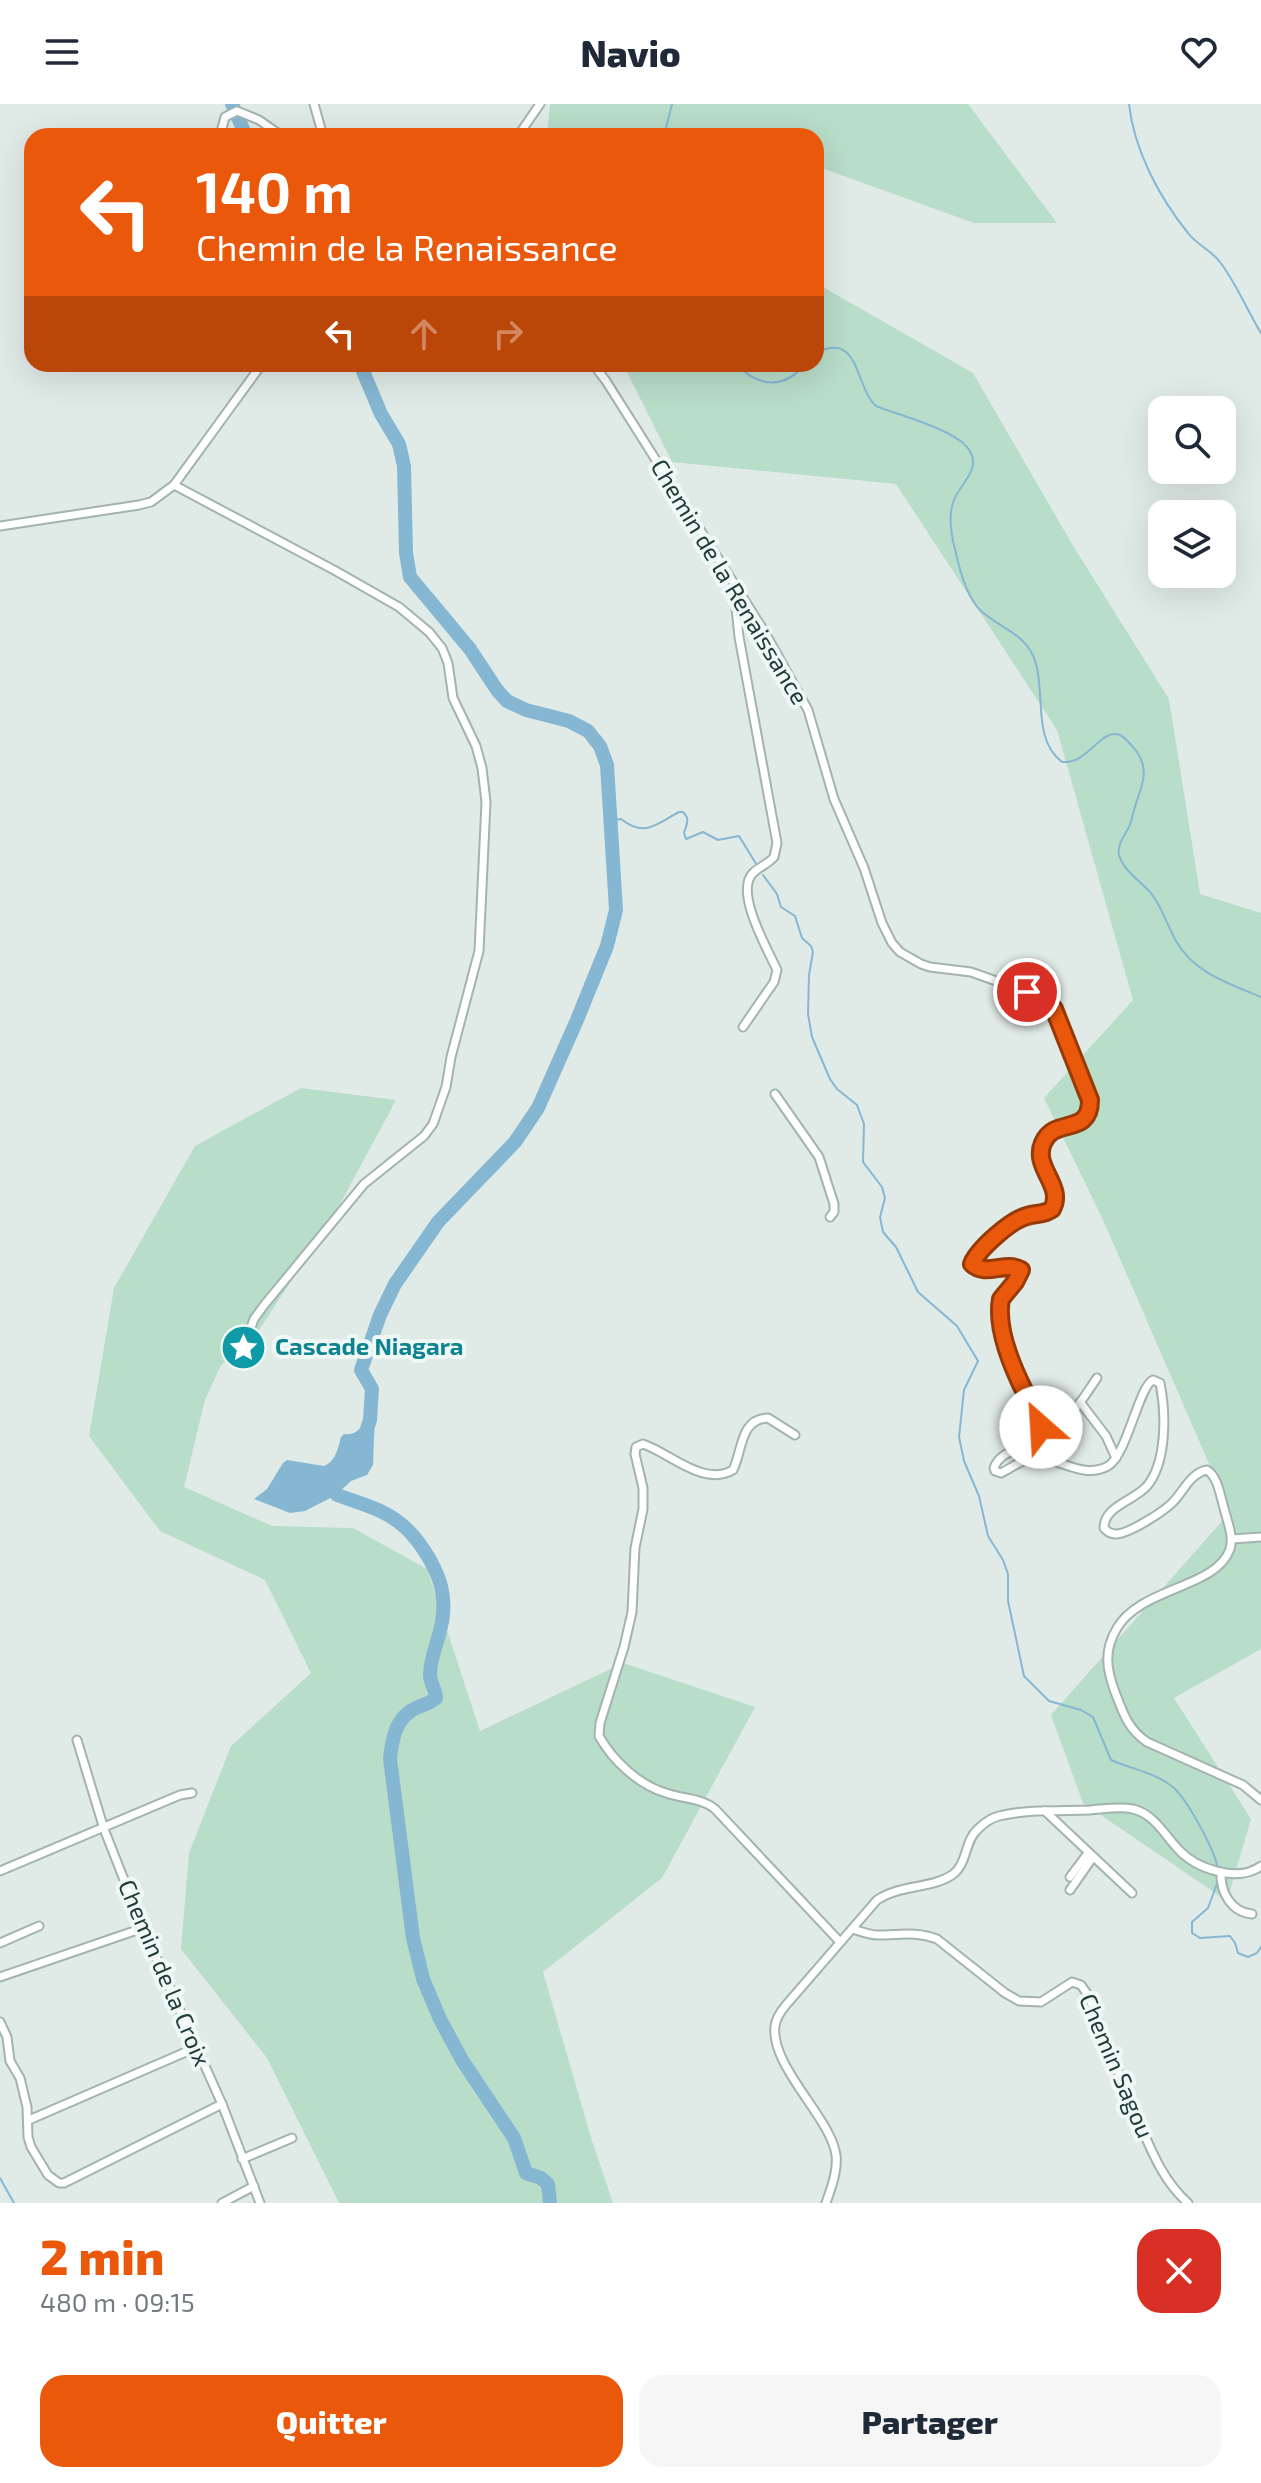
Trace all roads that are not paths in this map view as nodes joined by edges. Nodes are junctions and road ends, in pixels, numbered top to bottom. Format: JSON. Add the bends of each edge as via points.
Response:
{"nodes":[{"id":1,"x":314,"y":104,"type":"edge"},
{"id":2,"x":540,"y":104,"type":"edge"},
{"id":3,"x":222,"y":128,"type":"edge"},
{"id":4,"x":270,"y":128,"type":"edge"},
{"id":5,"x":321,"y":128,"type":"edge"},
{"id":6,"x":524,"y":128,"type":"edge"},
{"id":7,"x":256,"y":372,"type":"edge"},
{"id":8,"x":599,"y":372,"type":"edge"},
{"id":9,"x":174,"y":485,"type":"junction"},
{"id":10,"x":0,"y":526,"type":"edge"},
{"id":11,"x":737,"y":590,"type":"junction"},
{"id":12,"x":743,"y":1027,"type":"dead end"},
{"id":13,"x":775,"y":1094,"type":"dead end"},
{"id":14,"x":830,"y":1217,"type":"dead end"},
{"id":15,"x":244,"y":1347,"type":"dead end"},
{"id":16,"x":1097,"y":1378,"type":"dead end"},
{"id":17,"x":1080,"y":1402,"type":"junction"},
{"id":18,"x":1041,"y":1427,"type":"junction"},
{"id":19,"x":795,"y":1435,"type":"dead end"},
{"id":20,"x":1116,"y":1458,"type":"junction"},
{"id":21,"x":1261,"y":1537,"type":"edge"},
{"id":22,"x":1232,"y":1539,"type":"junction"},
{"id":23,"x":77,"y":1740,"type":"dead end"},
{"id":24,"x":192,"y":1793,"type":"dead end"},
{"id":25,"x":1261,"y":1800,"type":"edge"},
{"id":26,"x":1045,"y":1811,"type":"junction"},
{"id":27,"x":104,"y":1829,"type":"junction"},
{"id":28,"x":1091,"y":1855,"type":"junction"},
{"id":29,"x":1261,"y":1866,"type":"edge"},
{"id":30,"x":0,"y":1871,"type":"edge"},
{"id":31,"x":1221,"y":1872,"type":"junction"},
{"id":32,"x":1070,"y":1877,"type":"dead end"},
{"id":33,"x":1070,"y":1890,"type":"dead end"},
{"id":34,"x":1132,"y":1893,"type":"dead end"},
{"id":35,"x":1252,"y":1914,"type":"dead end"},
{"id":36,"x":39,"y":1926,"type":"dead end"},
{"id":37,"x":143,"y":1928,"type":"junction"},
{"id":38,"x":852,"y":1929,"type":"junction"},
{"id":39,"x":840,"y":1942,"type":"junction"},
{"id":40,"x":0,"y":1943,"type":"edge"},
{"id":41,"x":0,"y":1977,"type":"edge"},
{"id":42,"x":0,"y":2022,"type":"edge"},
{"id":43,"x":195,"y":2048,"type":"junction"},
{"id":44,"x":222,"y":2104,"type":"junction"},
{"id":45,"x":29,"y":2120,"type":"junction"},
{"id":46,"x":292,"y":2138,"type":"dead end"},
{"id":47,"x":242,"y":2159,"type":"junction"},
{"id":48,"x":254,"y":2186,"type":"junction"},
{"id":49,"x":222,"y":2203,"type":"edge"},
{"id":50,"x":260,"y":2203,"type":"edge"},
{"id":51,"x":826,"y":2203,"type":"edge"},
{"id":52,"x":1188,"y":2203,"type":"edge"}],
"edges":[{"from":1,"to":5,"type":"street"},
{"from":2,"to":6,"type":"street"},
{"from":3,"to":4,"type":"street","via":[[237,111]]},
{"from":7,"to":9,"type":"street"},
{"from":8,"to":11,"type":"street","name":"Chemin de la Renaissance"},
{"from":9,"to":10,"type":"street","via":[[139,505]]},
{"from":9,"to":15,"type":"street","via":[[399,607],[429,632],[442,648],[453,698],[476,746],[486,802],[479,951],[433,1124],[364,1184],[260,1312]]},
{"from":11,"to":12,"type":"street","via":[[739,637],[777,843],[774,857],[752,873],[747,887],[753,917],[777,970]]},
{"from":11,"to":18,"type":"street","name":"Chemin de la Renaissance","via":[[808,710],[834,799],[892,943],[921,964],[971,972],[1046,1000],[1059,1019],[1090,1100],[1084,1120],[1052,1132],[1041,1147],[1040,1158],[1056,1196],[1052,1209],[1015,1222],[972,1264],[983,1270],[1010,1265],[1021,1270],[1001,1299],[1001,1321],[1017,1381]]},
{"from":13,"to":14,"type":"street","via":[[819,1157],[834,1204]]},
{"from":16,"to":17,"type":"street"},
{"from":17,"to":18,"type":"street","via":[[1058,1425]]},
{"from":17,"to":20,"type":"street"},
{"from":18,"to":20,"type":"street","via":[[1035,1438],[1000,1457],[995,1471],[1031,1458],[1098,1470]]},
{"from":19,"to":39,"type":"street","via":[[768,1418],[753,1421],[733,1470],[725,1474],[690,1469],[650,1446],[636,1447],[643,1509],[632,1612],[599,1730],[602,1741],[635,1778],[715,1809]]},
{"from":20,"to":22,"type":"street","via":[[1146,1384],[1159,1381],[1164,1442],[1159,1463],[1150,1483],[1111,1511],[1104,1528],[1122,1533],[1158,1514],[1207,1470],[1217,1485]]},
{"from":21,"to":22,"type":"street"},
{"from":22,"to":25,"type":"street","via":[[1216,1567],[1133,1609],[1113,1634],[1107,1663],[1126,1721],[1136,1734],[1243,1785]]},
{"from":23,"to":27,"type":"street","name":"Chemin de la Croix"},
{"from":24,"to":27,"type":"street"},
{"from":26,"to":28,"type":"street"},
{"from":26,"to":31,"type":"street","via":[[1139,1811],[1181,1852]]},
{"from":26,"to":38,"type":"street","via":[[987,1821],[972,1836],[952,1875],[883,1896]]},
{"from":27,"to":30,"type":"street"},
{"from":27,"to":37,"type":"street","name":"Chemin de la Croix"},
{"from":28,"to":32,"type":"street"},
{"from":28,"to":33,"type":"street"},
{"from":28,"to":34,"type":"street"},
{"from":29,"to":31,"type":"street","via":[[1244,1873]]},
{"from":31,"to":35,"type":"street","via":[[1221,1887],[1229,1900]]},
{"from":36,"to":40,"type":"street"},
{"from":37,"to":41,"type":"street"},
{"from":37,"to":43,"type":"street","name":"Chemin de la Croix"},
{"from":38,"to":39,"type":"street"},
{"from":38,"to":52,"type":"street","name":"Chemin Sagou","via":[[937,1939],[1019,2001],[1041,2002],[1072,1982],[1081,1985],[1157,2163]]},
{"from":39,"to":51,"type":"street","via":[[775,2025],[784,2061],[834,2144],[836,2167]]},
{"from":42,"to":45,"type":"street"},
{"from":43,"to":44,"type":"street","name":"Chemin de la Croix"},
{"from":43,"to":45,"type":"street"},
{"from":44,"to":45,"type":"street","via":[[64,2183],[53,2180],[31,2147]]},
{"from":44,"to":47,"type":"street","name":"Chemin de la Croix"},
{"from":46,"to":47,"type":"street"},
{"from":47,"to":48,"type":"street","name":"Chemin de la Croix"},
{"from":48,"to":49,"type":"street"},
{"from":48,"to":50,"type":"street","name":"Chemin de la Croix"}]}
